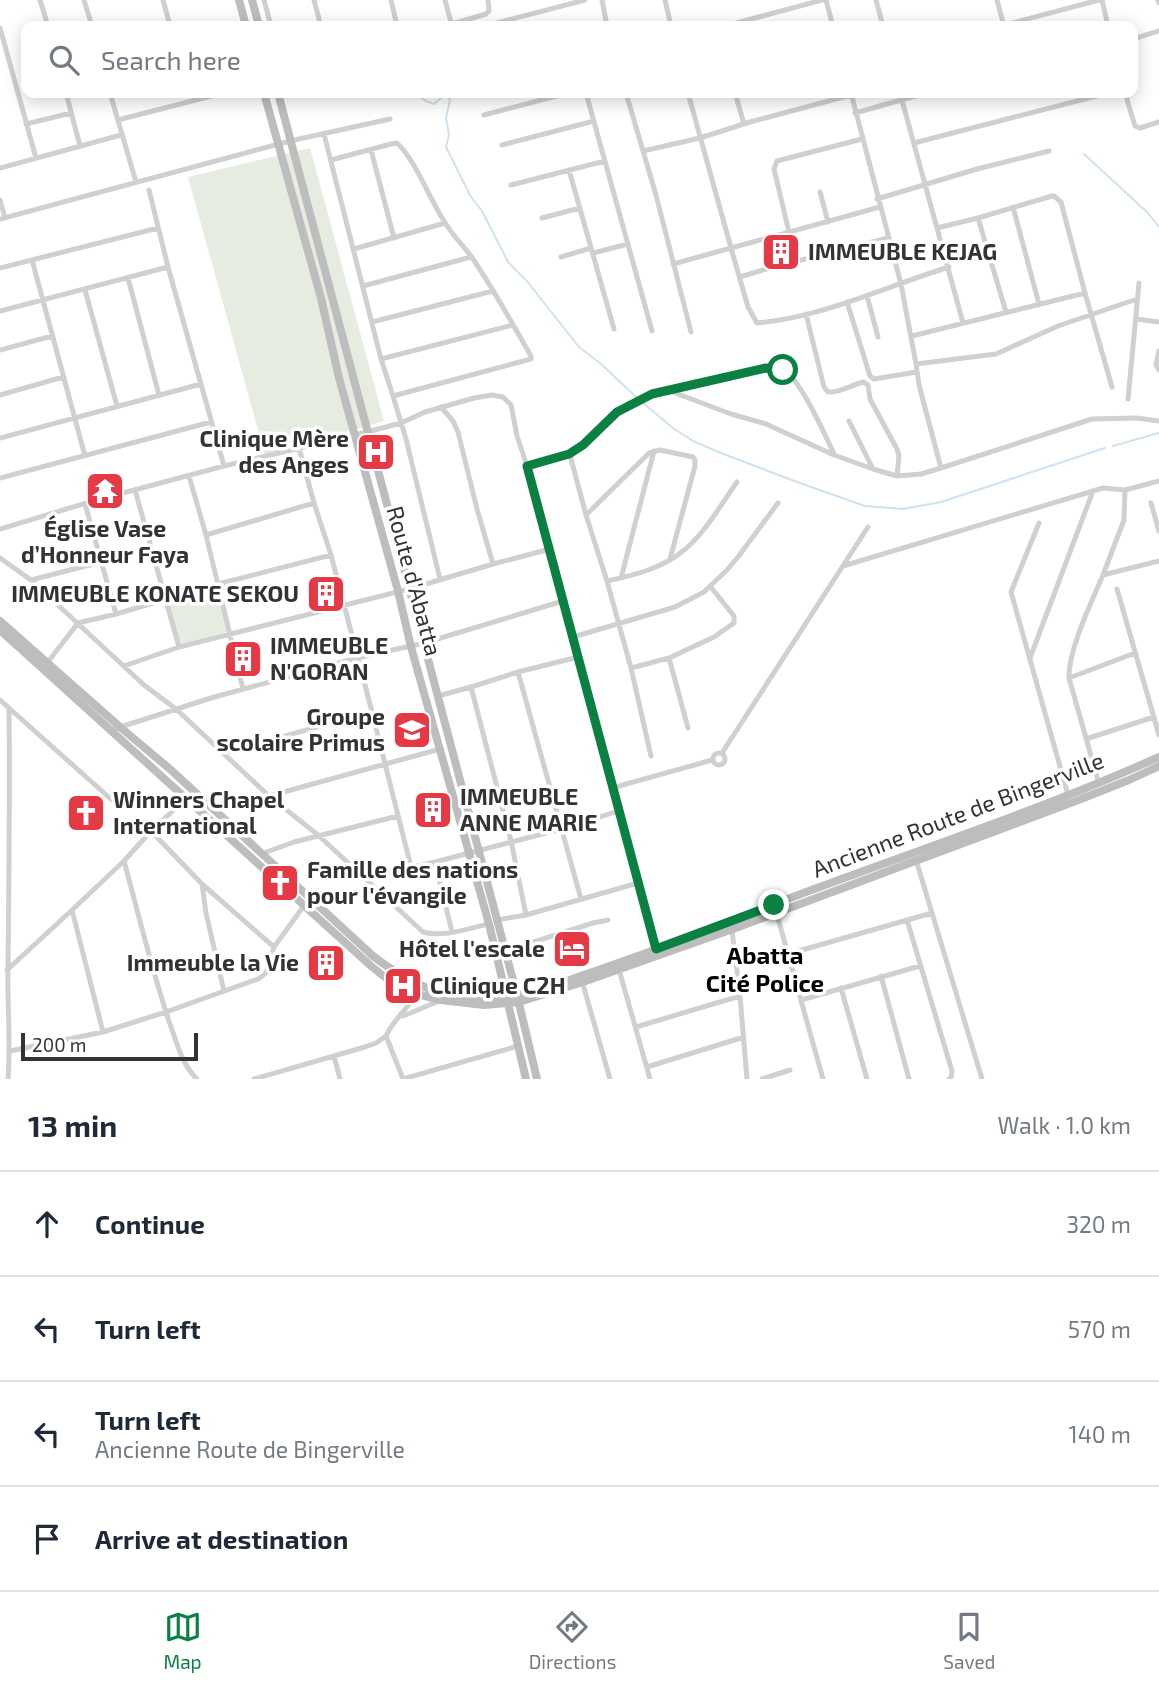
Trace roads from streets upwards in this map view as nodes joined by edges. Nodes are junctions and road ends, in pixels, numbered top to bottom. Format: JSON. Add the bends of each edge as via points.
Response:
{"nodes":[{"id":1,"x":40,"y":0,"type":"edge"},
{"id":2,"x":84,"y":0,"type":"edge"},
{"id":3,"x":163,"y":0,"type":"edge"},
{"id":4,"x":239,"y":0,"type":"edge"},
{"id":5,"x":252,"y":0,"type":"edge"},
{"id":6,"x":264,"y":0,"type":"edge"},
{"id":7,"x":314,"y":0,"type":"edge"},
{"id":8,"x":391,"y":0,"type":"edge"},
{"id":9,"x":446,"y":0,"type":"edge"},
{"id":10,"x":488,"y":0,"type":"edge"},
{"id":11,"x":585,"y":0,"type":"edge"},
{"id":12,"x":602,"y":0,"type":"edge"},
{"id":13,"x":664,"y":0,"type":"edge"},
{"id":14,"x":824,"y":0,"type":"edge"},
{"id":15,"x":876,"y":0,"type":"edge"},
{"id":16,"x":997,"y":0,"type":"edge"},
{"id":17,"x":1100,"y":0,"type":"edge"},
{"id":18,"x":46,"y":21,"type":"edge"},
{"id":19,"x":90,"y":21,"type":"edge"},
{"id":20,"x":169,"y":21,"type":"edge"},
{"id":21,"x":245,"y":21,"type":"edge"},
{"id":22,"x":258,"y":21,"type":"edge"},
{"id":23,"x":270,"y":21,"type":"edge"},
{"id":24,"x":320,"y":21,"type":"edge"},
{"id":25,"x":396,"y":21,"type":"edge"},
{"id":26,"x":451,"y":21,"type":"edge"},
{"id":27,"x":464,"y":21,"type":"edge"},
{"id":28,"x":504,"y":21,"type":"edge"},
{"id":29,"x":606,"y":21,"type":"edge"},
{"id":30,"x":670,"y":21,"type":"edge"},
{"id":31,"x":744,"y":21,"type":"edge"},
{"id":32,"x":831,"y":21,"type":"edge"},
{"id":33,"x":882,"y":21,"type":"edge"},
{"id":34,"x":1002,"y":21,"type":"edge"},
{"id":35,"x":1022,"y":21,"type":"edge"},
{"id":36,"x":1106,"y":21,"type":"edge"},
{"id":37,"x":0,"y":28,"type":"edge"},
{"id":38,"x":1159,"y":32,"type":"edge"},
{"id":39,"x":1138,"y":38,"type":"edge"},
{"id":40,"x":67,"y":98,"type":"edge"},
{"id":41,"x":111,"y":98,"type":"edge"},
{"id":42,"x":189,"y":98,"type":"edge"},
{"id":43,"x":202,"y":98,"type":"edge"},
{"id":44,"x":265,"y":98,"type":"edge"},
{"id":45,"x":279,"y":98,"type":"edge"},
{"id":46,"x":549,"y":98,"type":"edge"},
{"id":47,"x":587,"y":98,"type":"edge"},
{"id":48,"x":627,"y":98,"type":"edge"},
{"id":49,"x":689,"y":98,"type":"edge"},
{"id":50,"x":736,"y":98,"type":"edge"},
{"id":51,"x":837,"y":98,"type":"edge"},
{"id":52,"x":852,"y":98,"type":"edge"},
{"id":53,"x":896,"y":98,"type":"edge"},
{"id":54,"x":902,"y":98,"type":"edge"},
{"id":55,"x":1089,"y":98,"type":"edge"},
{"id":56,"x":1127,"y":98,"type":"edge"},
{"id":57,"x":190,"y":101,"type":"junction"},
{"id":58,"x":71,"y":113,"type":"junction"},
{"id":59,"x":855,"y":113,"type":"junction"},
{"id":60,"x":484,"y":115,"type":"dead end"},
{"id":61,"x":390,"y":119,"type":"dead end"},
{"id":62,"x":118,"y":120,"type":"junction"},
{"id":63,"x":594,"y":121,"type":"junction"},
{"id":64,"x":1159,"y":122,"type":"edge"},
{"id":65,"x":26,"y":124,"type":"junction"},
{"id":66,"x":744,"y":124,"type":"junction"},
{"id":67,"x":324,"y":134,"type":"junction"},
{"id":68,"x":121,"y":135,"type":"junction"},
{"id":69,"x":700,"y":138,"type":"junction"},
{"id":70,"x":862,"y":139,"type":"junction"},
{"id":71,"x":290,"y":141,"type":"junction"},
{"id":72,"x":914,"y":143,"type":"junction"},
{"id":73,"x":278,"y":144,"type":"junction"},
{"id":74,"x":502,"y":145,"type":"dead end"},
{"id":75,"x":80,"y":146,"type":"junction"},
{"id":76,"x":372,"y":150,"type":"junction"},
{"id":77,"x":643,"y":151,"type":"junction"},
{"id":78,"x":1049,"y":151,"type":"dead end"},
{"id":79,"x":36,"y":158,"type":"junction"},
{"id":80,"x":331,"y":160,"type":"junction"},
{"id":81,"x":605,"y":161,"type":"junction"},
{"id":82,"x":0,"y":168,"type":"edge"},
{"id":83,"x":569,"y":170,"type":"junction"},
{"id":84,"x":136,"y":183,"type":"junction"},
{"id":85,"x":925,"y":184,"type":"junction"},
{"id":86,"x":511,"y":185,"type":"dead end"},
{"id":87,"x":149,"y":190,"type":"dead end"},
{"id":88,"x":820,"y":192,"type":"dead end"},
{"id":89,"x":877,"y":199,"type":"junction"},
{"id":90,"x":0,"y":200,"type":"edge"},
{"id":91,"x":1013,"y":206,"type":"junction"},
{"id":92,"x":580,"y":208,"type":"junction"},
{"id":93,"x":880,"y":208,"type":"junction"},
{"id":94,"x":2,"y":218,"type":"edge"},
{"id":95,"x":542,"y":218,"type":"dead end"},
{"id":96,"x":978,"y":219,"type":"junction"},
{"id":97,"x":828,"y":222,"type":"junction"},
{"id":98,"x":445,"y":223,"type":"junction"},
{"id":99,"x":158,"y":228,"type":"junction"},
{"id":100,"x":937,"y":228,"type":"junction"},
{"id":101,"x":789,"y":232,"type":"junction"},
{"id":102,"x":394,"y":238,"type":"junction"},
{"id":103,"x":888,"y":239,"type":"junction"},
{"id":104,"x":628,"y":244,"type":"junction"},
{"id":105,"x":731,"y":248,"type":"junction"},
{"id":106,"x":354,"y":249,"type":"junction"},
{"id":107,"x":592,"y":251,"type":"junction"},
{"id":108,"x":471,"y":257,"type":"junction"},
{"id":109,"x":561,"y":257,"type":"dead end"},
{"id":110,"x":32,"y":260,"type":"junction"},
{"id":111,"x":673,"y":264,"type":"junction"},
{"id":112,"x":168,"y":267,"type":"junction"},
{"id":113,"x":949,"y":267,"type":"junction"},
{"id":114,"x":0,"y":268,"type":"edge"},
{"id":115,"x":740,"y":277,"type":"junction"},
{"id":116,"x":128,"y":278,"type":"junction"},
{"id":117,"x":1139,"y":283,"type":"dead end"},
{"id":118,"x":901,"y":284,"type":"junction"},
{"id":119,"x":363,"y":286,"type":"junction"},
{"id":120,"x":85,"y":290,"type":"junction"},
{"id":121,"x":494,"y":291,"type":"junction"},
{"id":122,"x":1085,"y":293,"type":"junction"},
{"id":123,"x":867,"y":296,"type":"junction"},
{"id":124,"x":1137,"y":299,"type":"junction"},
{"id":125,"x":43,"y":300,"type":"junction"},
{"id":126,"x":847,"y":302,"type":"junction"},
{"id":127,"x":1039,"y":304,"type":"junction"},
{"id":128,"x":0,"y":311,"type":"edge"},
{"id":129,"x":1006,"y":312,"type":"junction"},
{"id":130,"x":806,"y":314,"type":"junction"},
{"id":131,"x":1092,"y":315,"type":"junction"},
{"id":132,"x":1136,"y":320,"type":"junction"},
{"id":133,"x":372,"y":321,"type":"junction"},
{"id":134,"x":1159,"y":322,"type":"edge"},
{"id":135,"x":963,"y":323,"type":"junction"},
{"id":136,"x":513,"y":326,"type":"junction"},
{"id":137,"x":614,"y":329,"type":"dead end"},
{"id":138,"x":652,"y":331,"type":"dead end"},
{"id":139,"x":691,"y":332,"type":"dead end"},
{"id":140,"x":52,"y":336,"type":"junction"},
{"id":141,"x":912,"y":336,"type":"junction"},
{"id":142,"x":878,"y":337,"type":"dead end"},
{"id":143,"x":0,"y":350,"type":"edge"},
{"id":144,"x":1159,"y":351,"type":"edge"},
{"id":145,"x":381,"y":359,"type":"junction"},
{"id":146,"x":916,"y":364,"type":"junction"},
{"id":147,"x":1159,"y":370,"type":"edge"},
{"id":148,"x":917,"y":372,"type":"junction"},
{"id":149,"x":64,"y":377,"type":"junction"},
{"id":150,"x":201,"y":384,"type":"junction"},
{"id":151,"x":1112,"y":387,"type":"dead end"},
{"id":152,"x":670,"y":391,"type":"junction"},
{"id":153,"x":0,"y":395,"type":"edge"},
{"id":154,"x":159,"y":395,"type":"junction"},
{"id":155,"x":393,"y":396,"type":"junction"},
{"id":156,"x":1128,"y":399,"type":"dead end"},
{"id":157,"x":117,"y":406,"type":"junction"},
{"id":158,"x":441,"y":407,"type":"junction"},
{"id":159,"x":74,"y":418,"type":"junction"},
{"id":160,"x":849,"y":421,"type":"dead end"},
{"id":161,"x":1159,"y":421,"type":"edge"},
{"id":162,"x":211,"y":422,"type":"junction"},
{"id":163,"x":401,"y":423,"type":"junction"},
{"id":164,"x":367,"y":432,"type":"junction"},
{"id":165,"x":355,"y":435,"type":"junction"},
{"id":166,"x":0,"y":438,"type":"edge"},
{"id":167,"x":299,"y":449,"type":"junction"},
{"id":168,"x":654,"y":451,"type":"junction"},
{"id":169,"x":569,"y":454,"type":"junction"},
{"id":170,"x":834,"y":455,"type":"junction"},
{"id":171,"x":85,"y":456,"type":"junction"},
{"id":172,"x":224,"y":466,"type":"junction"},
{"id":173,"x":527,"y":466,"type":"junction"},
{"id":174,"x":941,"y":468,"type":"junction"},
{"id":175,"x":873,"y":469,"type":"junction"},
{"id":176,"x":189,"y":476,"type":"junction"},
{"id":177,"x":897,"y":476,"type":"junction"},
{"id":178,"x":0,"y":478,"type":"edge"},
{"id":179,"x":1159,"y":481,"type":"edge"},
{"id":180,"x":737,"y":482,"type":"dead end"},
{"id":181,"x":135,"y":490,"type":"junction"},
{"id":182,"x":1125,"y":490,"type":"junction"},
{"id":183,"x":1093,"y":491,"type":"junction"},
{"id":184,"x":314,"y":503,"type":"junction"},
{"id":185,"x":778,"y":503,"type":"dead end"},
{"id":186,"x":1151,"y":503,"type":"dead end"},
{"id":187,"x":85,"y":504,"type":"junction"},
{"id":188,"x":586,"y":515,"type":"junction"},
{"id":189,"x":1039,"y":523,"type":"dead end"},
{"id":190,"x":868,"y":527,"type":"dead end"},
{"id":191,"x":0,"y":529,"type":"edge"},
{"id":192,"x":1159,"y":531,"type":"edge"},
{"id":193,"x":206,"y":535,"type":"junction"},
{"id":194,"x":551,"y":550,"type":"junction"},
{"id":195,"x":331,"y":555,"type":"junction"},
{"id":196,"x":0,"y":558,"type":"edge"},
{"id":197,"x":670,"y":559,"type":"junction"},
{"id":198,"x":1159,"y":561,"type":"edge"},
{"id":199,"x":101,"y":562,"type":"junction"},
{"id":200,"x":493,"y":564,"type":"junction"},
{"id":201,"x":843,"y":566,"type":"junction"},
{"id":202,"x":1103,"y":575,"type":"junction"},
{"id":203,"x":621,"y":578,"type":"junction"},
{"id":204,"x":440,"y":579,"type":"junction"},
{"id":205,"x":31,"y":580,"type":"junction"},
{"id":206,"x":607,"y":581,"type":"junction"},
{"id":207,"x":218,"y":584,"type":"junction"},
{"id":208,"x":710,"y":586,"type":"junction"},
{"id":209,"x":409,"y":589,"type":"junction"},
{"id":210,"x":1117,"y":589,"type":"dead end"},
{"id":211,"x":398,"y":591,"type":"junction"},
{"id":212,"x":165,"y":599,"type":"junction"},
{"id":213,"x":563,"y":601,"type":"junction"},
{"id":214,"x":344,"y":605,"type":"junction"},
{"id":215,"x":116,"y":614,"type":"junction"},
{"id":216,"x":0,"y":621,"type":"edge"},
{"id":217,"x":78,"y":623,"type":"junction"},
{"id":218,"x":618,"y":624,"type":"junction"},
{"id":219,"x":0,"y":630,"type":"edge"},
{"id":220,"x":229,"y":635,"type":"junction"},
{"id":221,"x":573,"y":638,"type":"junction"},
{"id":222,"x":424,"y":643,"type":"junction"},
{"id":223,"x":179,"y":647,"type":"junction"},
{"id":224,"x":411,"y":647,"type":"junction"},
{"id":225,"x":1135,"y":653,"type":"junction"},
{"id":226,"x":578,"y":657,"type":"junction"},
{"id":227,"x":357,"y":658,"type":"junction"},
{"id":228,"x":669,"y":658,"type":"junction"},
{"id":229,"x":1030,"y":658,"type":"junction"},
{"id":230,"x":47,"y":663,"type":"junction"},
{"id":231,"x":124,"y":666,"type":"junction"},
{"id":232,"x":631,"y":668,"type":"junction"},
{"id":233,"x":518,"y":672,"type":"junction"},
{"id":234,"x":1069,"y":678,"type":"junction"},
{"id":235,"x":471,"y":687,"type":"junction"},
{"id":236,"x":243,"y":689,"type":"junction"},
{"id":237,"x":438,"y":696,"type":"junction"},
{"id":238,"x":0,"y":700,"type":"edge"},
{"id":239,"x":9,"y":708,"type":"junction"},
{"id":240,"x":176,"y":709,"type":"junction"},
{"id":241,"x":372,"y":712,"type":"junction"},
{"id":242,"x":1154,"y":717,"type":"junction"},
{"id":243,"x":688,"y":728,"type":"dead end"},
{"id":244,"x":115,"y":729,"type":"junction"},
{"id":245,"x":1159,"y":735,"type":"edge"},
{"id":246,"x":1086,"y":739,"type":"junction"},
{"id":247,"x":440,"y":749,"type":"junction"},
{"id":248,"x":223,"y":753,"type":"junction"},
{"id":249,"x":722,"y":753,"type":"junction"},
{"id":250,"x":651,"y":756,"type":"dead end"},
{"id":251,"x":1159,"y":757,"type":"edge"},
{"id":252,"x":712,"y":760,"type":"junction"},
{"id":253,"x":386,"y":763,"type":"junction"},
{"id":254,"x":1159,"y":766,"type":"edge"},
{"id":255,"x":1099,"y":784,"type":"junction"},
{"id":256,"x":612,"y":788,"type":"junction"},
{"id":257,"x":190,"y":795,"type":"junction"},
{"id":258,"x":1068,"y":795,"type":"junction"},
{"id":259,"x":269,"y":796,"type":"junction"},
{"id":260,"x":113,"y":801,"type":"dead end"},
{"id":261,"x":618,"y":811,"type":"junction"},
{"id":262,"x":398,"y":816,"type":"junction"},
{"id":263,"x":0,"y":821,"type":"edge"},
{"id":264,"x":10,"y":821,"type":"junction"},
{"id":265,"x":561,"y":829,"type":"junction"},
{"id":266,"x":151,"y":831,"type":"junction"},
{"id":267,"x":318,"y":835,"type":"junction"},
{"id":268,"x":511,"y":841,"type":"junction"},
{"id":269,"x":474,"y":852,"type":"junction"},
{"id":270,"x":261,"y":854,"type":"junction"},
{"id":271,"x":916,"y":860,"type":"junction"},
{"id":272,"x":124,"y":861,"type":"junction"},
{"id":273,"x":435,"y":862,"type":"junction"},
{"id":274,"x":411,"y":867,"type":"junction"},
{"id":275,"x":366,"y":878,"type":"junction"},
{"id":276,"x":638,"y":883,"type":"junction"},
{"id":277,"x":202,"y":884,"type":"junction"},
{"id":278,"x":311,"y":898,"type":"junction"},
{"id":279,"x":581,"y":899,"type":"junction"},
{"id":280,"x":304,"y":905,"type":"junction"},
{"id":281,"x":775,"y":908,"type":"junction"},
{"id":282,"x":72,"y":910,"type":"junction"},
{"id":283,"x":932,"y":913,"type":"junction"},
{"id":284,"x":526,"y":915,"type":"junction"},
{"id":285,"x":608,"y":920,"type":"dead end"},
{"id":286,"x":907,"y":920,"type":"junction"},
{"id":287,"x":493,"y":922,"type":"junction"},
{"id":288,"x":732,"y":925,"type":"junction"},
{"id":289,"x":452,"y":932,"type":"junction"},
{"id":290,"x":274,"y":947,"type":"junction"},
{"id":291,"x":656,"y":949,"type":"junction"},
{"id":292,"x":505,"y":951,"type":"junction"},
{"id":293,"x":788,"y":954,"type":"junction"},
{"id":294,"x":920,"y":966,"type":"junction"},
{"id":295,"x":618,"y":967,"type":"junction"},
{"id":296,"x":8,"y":970,"type":"junction"},
{"id":297,"x":881,"y":976,"type":"junction"},
{"id":298,"x":581,"y":979,"type":"junction"},
{"id":299,"x":841,"y":988,"type":"junction"},
{"id":300,"x":223,"y":991,"type":"junction"},
{"id":301,"x":417,"y":994,"type":"junction"},
{"id":302,"x":740,"y":996,"type":"junction"},
{"id":303,"x":518,"y":999,"type":"junction"},
{"id":304,"x":441,"y":1000,"type":"junction"},
{"id":305,"x":801,"y":1000,"type":"junction"},
{"id":306,"x":507,"y":1001,"type":"junction"},
{"id":307,"x":166,"y":1012,"type":"junction"},
{"id":308,"x":400,"y":1017,"type":"junction"},
{"id":309,"x":636,"y":1027,"type":"junction"},
{"id":310,"x":103,"y":1032,"type":"junction"},
{"id":311,"x":386,"y":1036,"type":"junction"},
{"id":312,"x":744,"y":1037,"type":"junction"},
{"id":313,"x":518,"y":1046,"type":"junction"},
{"id":314,"x":10,"y":1051,"type":"junction"},
{"id":315,"x":334,"y":1056,"type":"junction"},
{"id":316,"x":647,"y":1067,"type":"junction"},
{"id":317,"x":790,"y":1070,"type":"dead end"},
{"id":318,"x":8,"y":1079,"type":"edge"},
{"id":319,"x":197,"y":1079,"type":"edge"},
{"id":320,"x":254,"y":1079,"type":"edge"},
{"id":321,"x":340,"y":1079,"type":"edge"},
{"id":322,"x":403,"y":1079,"type":"edge"},
{"id":323,"x":526,"y":1079,"type":"edge"},
{"id":324,"x":537,"y":1079,"type":"edge"},
{"id":325,"x":610,"y":1079,"type":"edge"},
{"id":326,"x":650,"y":1079,"type":"edge"},
{"id":327,"x":747,"y":1079,"type":"edge"},
{"id":328,"x":762,"y":1079,"type":"edge"},
{"id":329,"x":823,"y":1079,"type":"edge"},
{"id":330,"x":867,"y":1079,"type":"edge"},
{"id":331,"x":909,"y":1079,"type":"edge"},
{"id":332,"x":949,"y":1079,"type":"edge"},
{"id":333,"x":982,"y":1079,"type":"edge"}],
"edges":[{"from":1,"to":18,"type":"street"},
{"from":2,"to":19,"type":"street"},
{"from":3,"to":20,"type":"street"},
{"from":4,"to":21,"type":"street"},
{"from":5,"to":22,"type":"street"},
{"from":6,"to":23,"type":"street"},
{"from":7,"to":24,"type":"street"},
{"from":8,"to":25,"type":"street"},
{"from":9,"to":26,"type":"street"},
{"from":10,"to":27,"type":"street","via":[[486,14]]},
{"from":11,"to":28,"type":"street"},
{"from":12,"to":29,"type":"street"},
{"from":13,"to":30,"type":"street"},
{"from":14,"to":31,"type":"street"},
{"from":14,"to":32,"type":"street"},
{"from":15,"to":33,"type":"street"},
{"from":16,"to":34,"type":"street"},
{"from":17,"to":35,"type":"street"},
{"from":17,"to":36,"type":"street"},
{"from":37,"to":65,"type":"street"},
{"from":38,"to":39,"type":"street"},
{"from":40,"to":58,"type":"street"},
{"from":41,"to":62,"type":"street"},
{"from":42,"to":57,"type":"street"},
{"from":43,"to":57,"type":"street"},
{"from":44,"to":73,"type":"street","name":"Route d'Abatta"},
{"from":45,"to":71,"type":"street","name":"Route d'Abatta"},
{"from":46,"to":60,"type":"street"},
{"from":47,"to":63,"type":"street"},
{"from":48,"to":77,"type":"street"},
{"from":49,"to":69,"type":"street"},
{"from":50,"to":66,"type":"street"},
{"from":51,"to":66,"type":"street"},
{"from":52,"to":59,"type":"street"},
{"from":53,"to":59,"type":"street"},
{"from":54,"to":72,"type":"street"},
{"from":55,"to":72,"type":"street"},
{"from":56,"to":64,"type":"street","via":[[1135,126]]},
{"from":57,"to":62,"type":"street"},
{"from":58,"to":65,"type":"street"},
{"from":58,"to":75,"type":"street"},
{"from":59,"to":70,"type":"street"},
{"from":61,"to":67,"type":"street"},
{"from":62,"to":68,"type":"street"},
{"from":63,"to":74,"type":"street"},
{"from":63,"to":81,"type":"street"},
{"from":65,"to":79,"type":"street"},
{"from":66,"to":69,"type":"street"},
{"from":67,"to":71,"type":"street"},
{"from":67,"to":80,"type":"street"},
{"from":68,"to":75,"type":"street"},
{"from":68,"to":84,"type":"street"},
{"from":69,"to":77,"type":"street"},
{"from":69,"to":105,"type":"street"},
{"from":70,"to":89,"type":"street"},
{"from":70,"to":101,"type":"street","via":[[777,162],[774,169]]},
{"from":71,"to":73,"type":"street"},
{"from":71,"to":164,"type":"street","name":"Route d'Abatta"},
{"from":72,"to":85,"type":"street"},
{"from":73,"to":84,"type":"street"},
{"from":73,"to":165,"type":"street","name":"Route d'Abatta"},
{"from":75,"to":79,"type":"street"},
{"from":76,"to":80,"type":"street"},
{"from":76,"to":98,"type":"street","via":[[397,143],[401,146]]},
{"from":76,"to":102,"type":"street"},
{"from":77,"to":111,"type":"street"},
{"from":78,"to":85,"type":"street"},
{"from":79,"to":82,"type":"street"},
{"from":80,"to":106,"type":"street"},
{"from":81,"to":83,"type":"street"},
{"from":81,"to":104,"type":"street"},
{"from":83,"to":86,"type":"street"},
{"from":83,"to":92,"type":"street"},
{"from":84,"to":94,"type":"street"},
{"from":85,"to":89,"type":"street"},
{"from":85,"to":100,"type":"street"},
{"from":87,"to":99,"type":"street"},
{"from":88,"to":97,"type":"street"},
{"from":89,"to":93,"type":"street"},
{"from":90,"to":94,"type":"street"},
{"from":91,"to":96,"type":"street"},
{"from":91,"to":122,"type":"street","via":[[1059,198]]},
{"from":91,"to":127,"type":"street"},
{"from":92,"to":95,"type":"street"},
{"from":92,"to":107,"type":"street"},
{"from":93,"to":97,"type":"street"},
{"from":93,"to":103,"type":"street"},
{"from":96,"to":100,"type":"street"},
{"from":96,"to":129,"type":"street"},
{"from":97,"to":101,"type":"street"},
{"from":98,"to":102,"type":"street"},
{"from":98,"to":108,"type":"street"},
{"from":99,"to":110,"type":"street"},
{"from":99,"to":112,"type":"street"},
{"from":100,"to":113,"type":"street"},
{"from":101,"to":105,"type":"street"},
{"from":102,"to":106,"type":"street"},
{"from":103,"to":115,"type":"street"},
{"from":103,"to":118,"type":"street"},
{"from":104,"to":107,"type":"street"},
{"from":104,"to":138,"type":"street"},
{"from":105,"to":111,"type":"street"},
{"from":105,"to":115,"type":"street"},
{"from":106,"to":119,"type":"street"},
{"from":107,"to":109,"type":"street"},
{"from":107,"to":137,"type":"street"},
{"from":108,"to":119,"type":"street"},
{"from":108,"to":121,"type":"street"},
{"from":110,"to":114,"type":"street"},
{"from":110,"to":125,"type":"street"},
{"from":111,"to":139,"type":"street"},
{"from":112,"to":116,"type":"street"},
{"from":112,"to":150,"type":"street"},
{"from":113,"to":118,"type":"street"},
{"from":113,"to":135,"type":"street"},
{"from":115,"to":130,"type":"street","via":[[757,323]]},
{"from":116,"to":120,"type":"street"},
{"from":116,"to":154,"type":"street"},
{"from":117,"to":124,"type":"street"},
{"from":118,"to":123,"type":"street"},
{"from":118,"to":141,"type":"street"},
{"from":119,"to":133,"type":"street"},
{"from":120,"to":125,"type":"street"},
{"from":120,"to":157,"type":"street"},
{"from":121,"to":133,"type":"street"},
{"from":121,"to":136,"type":"street"},
{"from":122,"to":127,"type":"street"},
{"from":122,"to":131,"type":"street"},
{"from":123,"to":126,"type":"street"},
{"from":123,"to":142,"type":"street"},
{"from":124,"to":131,"type":"street"},
{"from":124,"to":132,"type":"street"},
{"from":125,"to":128,"type":"street"},
{"from":125,"to":140,"type":"street"},
{"from":126,"to":130,"type":"street"},
{"from":126,"to":148,"type":"street","via":[[870,376]]},
{"from":127,"to":129,"type":"street"},
{"from":129,"to":135,"type":"street"},
{"from":130,"to":177,"type":"street","via":[[824,387],[834,393],[863,382],[868,385],[870,399],[897,449]]},
{"from":131,"to":146,"type":"street","via":[[996,354]]},
{"from":131,"to":151,"type":"street"},
{"from":132,"to":134,"type":"street"},
{"from":132,"to":156,"type":"street"},
{"from":133,"to":145,"type":"street"},
{"from":135,"to":141,"type":"street"},
{"from":136,"to":145,"type":"street"},
{"from":136,"to":155,"type":"street","via":[[530,360]]},
{"from":140,"to":143,"type":"street"},
{"from":140,"to":149,"type":"street"},
{"from":141,"to":146,"type":"street"},
{"from":144,"to":147,"type":"street"},
{"from":145,"to":155,"type":"street"},
{"from":146,"to":148,"type":"street"},
{"from":148,"to":174,"type":"street"},
{"from":149,"to":153,"type":"street"},
{"from":149,"to":159,"type":"street"},
{"from":150,"to":154,"type":"street"},
{"from":150,"to":162,"type":"street"},
{"from":152,"to":169,"type":"street","via":[[652,394],[617,412]]},
{"from":152,"to":170,"type":"street","via":[[766,424]]},
{"from":152,"to":170,"type":"street","via":[[766,368],[783,370],[814,412]]},
{"from":154,"to":157,"type":"street"},
{"from":155,"to":163,"type":"street"},
{"from":157,"to":159,"type":"street"},
{"from":158,"to":163,"type":"street"},
{"from":158,"to":173,"type":"street","via":[[483,396],[503,397],[511,405]]},
{"from":158,"to":200,"type":"street","via":[[458,432]]},
{"from":159,"to":166,"type":"street"},
{"from":159,"to":171,"type":"street"},
{"from":160,"to":175,"type":"street"},
{"from":161,"to":174,"type":"street","via":[[1092,419]]},
{"from":162,"to":171,"type":"street"},
{"from":162,"to":172,"type":"street"},
{"from":163,"to":164,"type":"street"},
{"from":163,"to":204,"type":"street"},
{"from":164,"to":165,"type":"street"},
{"from":164,"to":209,"type":"street","name":"Route d'Abatta"},
{"from":165,"to":167,"type":"street"},
{"from":165,"to":211,"type":"street","name":"Route d'Abatta"},
{"from":167,"to":172,"type":"street"},
{"from":167,"to":184,"type":"street"},
{"from":168,"to":188,"type":"street"},
{"from":168,"to":197,"type":"street","via":[[695,460]]},
{"from":168,"to":203,"type":"street"},
{"from":169,"to":173,"type":"street"},
{"from":169,"to":188,"type":"street"},
{"from":170,"to":175,"type":"street"},
{"from":171,"to":178,"type":"street"},
{"from":172,"to":176,"type":"street"},
{"from":173,"to":194,"type":"street"},
{"from":174,"to":177,"type":"street"},
{"from":175,"to":177,"type":"street"},
{"from":176,"to":181,"type":"street"},
{"from":176,"to":193,"type":"street"},
{"from":179,"to":182,"type":"street"},
{"from":180,"to":197,"type":"street","via":[[701,533]]},
{"from":181,"to":187,"type":"street"},
{"from":181,"to":212,"type":"street"},
{"from":182,"to":183,"type":"street"},
{"from":182,"to":202,"type":"street","via":[[1124,520]]},
{"from":183,"to":201,"type":"street"},
{"from":183,"to":229,"type":"street"},
{"from":184,"to":193,"type":"street"},
{"from":184,"to":195,"type":"street"},
{"from":185,"to":208,"type":"street"},
{"from":186,"to":192,"type":"street"},
{"from":187,"to":191,"type":"street"},
{"from":187,"to":199,"type":"street"},
{"from":188,"to":206,"type":"street"},
{"from":189,"to":229,"type":"street","via":[[1011,592]]},
{"from":190,"to":201,"type":"street"},
{"from":193,"to":207,"type":"street"},
{"from":194,"to":200,"type":"street"},
{"from":194,"to":213,"type":"street"},
{"from":195,"to":207,"type":"street"},
{"from":195,"to":214,"type":"street"},
{"from":196,"to":205,"type":"street"},
{"from":197,"to":203,"type":"street"},
{"from":198,"to":202,"type":"street"},
{"from":199,"to":205,"type":"street"},
{"from":199,"to":215,"type":"street"},
{"from":200,"to":204,"type":"street"},
{"from":201,"to":249,"type":"street"},
{"from":202,"to":234,"type":"street","via":[[1086,615]]},
{"from":203,"to":206,"type":"street"},
{"from":204,"to":209,"type":"street"},
{"from":205,"to":217,"type":"street"},
{"from":206,"to":218,"type":"street"},
{"from":207,"to":212,"type":"street"},
{"from":207,"to":220,"type":"street"},
{"from":208,"to":218,"type":"street","via":[[675,607]]},
{"from":208,"to":228,"type":"street","via":[[734,616],[734,623]]},
{"from":209,"to":211,"type":"street"},
{"from":209,"to":222,"type":"street","name":"Route d'Abatta"},
{"from":210,"to":225,"type":"street"},
{"from":211,"to":214,"type":"street"},
{"from":211,"to":224,"type":"street","name":"Route d'Abatta"},
{"from":212,"to":215,"type":"street"},
{"from":212,"to":223,"type":"street"},
{"from":213,"to":221,"type":"street"},
{"from":213,"to":222,"type":"street"},
{"from":214,"to":220,"type":"street"},
{"from":214,"to":227,"type":"street"},
{"from":215,"to":217,"type":"street"},
{"from":216,"to":230,"type":"street","name":"Ancienne Route de Bingerville"},
{"from":217,"to":230,"type":"street"},
{"from":217,"to":231,"type":"street"},
{"from":218,"to":221,"type":"street"},
{"from":218,"to":232,"type":"street"},
{"from":219,"to":244,"type":"street","name":"Ancienne Route de Bingerville"},
{"from":220,"to":223,"type":"street"},
{"from":220,"to":236,"type":"street"},
{"from":221,"to":226,"type":"street"},
{"from":222,"to":224,"type":"street"},
{"from":222,"to":237,"type":"street","name":"Route d'Abatta"},
{"from":223,"to":231,"type":"street"},
{"from":224,"to":227,"type":"street"},
{"from":224,"to":247,"type":"street","name":"Route d'Abatta"},
{"from":225,"to":234,"type":"street"},
{"from":225,"to":242,"type":"street"},
{"from":226,"to":233,"type":"street"},
{"from":226,"to":256,"type":"street"},
{"from":227,"to":236,"type":"street"},
{"from":227,"to":241,"type":"street"},
{"from":228,"to":232,"type":"street"},
{"from":228,"to":243,"type":"street"},
{"from":229,"to":258,"type":"street"},
{"from":230,"to":244,"type":"street","name":"Ancienne Route de Bingerville"},
{"from":231,"to":240,"type":"street"},
{"from":232,"to":250,"type":"street"},
{"from":233,"to":235,"type":"street"},
{"from":233,"to":265,"type":"street"},
{"from":234,"to":246,"type":"street"},
{"from":235,"to":237,"type":"street"},
{"from":235,"to":268,"type":"street"},
{"from":236,"to":240,"type":"street"},
{"from":237,"to":269,"type":"street","name":"Route d'Abatta"},
{"from":238,"to":239,"type":"street"},
{"from":239,"to":260,"type":"street"},
{"from":239,"to":264,"type":"street"},
{"from":240,"to":244,"type":"street"},
{"from":240,"to":248,"type":"street"},
{"from":241,"to":248,"type":"street"},
{"from":241,"to":253,"type":"street"},
{"from":242,"to":245,"type":"street"},
{"from":242,"to":246,"type":"street"},
{"from":244,"to":257,"type":"street","name":"Ancienne Route de Bingerville"},
{"from":246,"to":255,"type":"street"},
{"from":247,"to":253,"type":"street"},
{"from":247,"to":269,"type":"street","name":"Route d'Abatta"},
{"from":248,"to":259,"type":"street"},
{"from":249,"to":252,"type":"street","via":[[714,754]]},
{"from":249,"to":252,"type":"street","via":[[722,764]]},
{"from":251,"to":255,"type":"street","name":"Ancienne Route de Bingerville"},
{"from":252,"to":256,"type":"street"},
{"from":253,"to":259,"type":"street"},
{"from":253,"to":262,"type":"street"},
{"from":254,"to":271,"type":"street","name":"Ancienne Route de Bingerville"},
{"from":255,"to":258,"type":"street","name":"Ancienne Route de Bingerville"},
{"from":256,"to":261,"type":"street"},
{"from":257,"to":266,"type":"street"},
{"from":257,"to":270,"type":"street","name":"Ancienne Route de Bingerville"},
{"from":257,"to":280,"type":"street","name":"Ancienne Route de Bingerville"},
{"from":258,"to":281,"type":"street","name":"Ancienne Route de Bingerville"},
{"from":259,"to":267,"type":"street"},
{"from":261,"to":265,"type":"street"},
{"from":261,"to":276,"type":"street"},
{"from":262,"to":267,"type":"street"},
{"from":262,"to":274,"type":"street"},
{"from":263,"to":264,"type":"street"},
{"from":264,"to":296,"type":"street"},
{"from":265,"to":268,"type":"street"},
{"from":265,"to":279,"type":"street"},
{"from":266,"to":272,"type":"street"},
{"from":266,"to":277,"type":"street"},
{"from":267,"to":270,"type":"street"},
{"from":267,"to":275,"type":"street"},
{"from":268,"to":269,"type":"street"},
{"from":268,"to":284,"type":"street"},
{"from":269,"to":273,"type":"street"},
{"from":269,"to":287,"type":"street","name":"Route d'Abatta"},
{"from":270,"to":278,"type":"street","name":"Ancienne Route de Bingerville"},
{"from":271,"to":281,"type":"street","name":"Ancienne Route de Bingerville"},
{"from":271,"to":283,"type":"street"},
{"from":272,"to":282,"type":"street"},
{"from":272,"to":307,"type":"street"},
{"from":273,"to":274,"type":"street"},
{"from":273,"to":289,"type":"street"},
{"from":274,"to":275,"type":"street"},
{"from":275,"to":289,"type":"street","via":[[423,932]]},
{"from":276,"to":279,"type":"street"},
{"from":276,"to":291,"type":"street"},
{"from":277,"to":290,"type":"street"},
{"from":277,"to":300,"type":"street"},
{"from":278,"to":280,"type":"street"},
{"from":278,"to":306,"type":"street","name":"Ancienne Route de Bingerville","via":[[373,956],[410,981],[460,996]]},
{"from":279,"to":284,"type":"street"},
{"from":280,"to":290,"type":"street"},
{"from":280,"to":301,"type":"street","name":"Ancienne Route de Bingerville","via":[[391,982]]},
{"from":281,"to":288,"type":"street","name":"Ancienne Route de Bingerville"},
{"from":281,"to":293,"type":"street"},
{"from":282,"to":296,"type":"street"},
{"from":282,"to":310,"type":"street"},
{"from":283,"to":286,"type":"street"},
{"from":283,"to":333,"type":"street"},
{"from":284,"to":287,"type":"street"},
{"from":285,"to":292,"type":"street"},
{"from":286,"to":293,"type":"street"},
{"from":286,"to":294,"type":"street"},
{"from":287,"to":289,"type":"street"},
{"from":287,"to":292,"type":"street","name":"Route d'Abatta"},
{"from":287,"to":306,"type":"street","name":"Route d'Abatta"},
{"from":288,"to":291,"type":"street","name":"Ancienne Route de Bingerville"},
{"from":288,"to":295,"type":"street","name":"Ancienne Route de Bingerville"},
{"from":288,"to":302,"type":"street"},
{"from":290,"to":300,"type":"street","via":[[262,977]]},
{"from":291,"to":295,"type":"street","name":"Ancienne Route de Bingerville"},
{"from":292,"to":303,"type":"street","name":"Route d'Abatta"},
{"from":293,"to":305,"type":"street"},
{"from":294,"to":297,"type":"street"},
{"from":294,"to":332,"type":"street","via":[[952,1071]]},
{"from":295,"to":298,"type":"street","name":"Ancienne Route de Bingerville"},
{"from":295,"to":309,"type":"street"},
{"from":296,"to":314,"type":"street"},
{"from":297,"to":299,"type":"street"},
{"from":297,"to":331,"type":"street"},
{"from":298,"to":303,"type":"street","name":"Ancienne Route de Bingerville"},
{"from":298,"to":325,"type":"street"},
{"from":299,"to":305,"type":"street"},
{"from":299,"to":330,"type":"street"},
{"from":300,"to":307,"type":"street"},
{"from":301,"to":304,"type":"street","name":"Ancienne Route de Bingerville"},
{"from":301,"to":308,"type":"street"},
{"from":302,"to":309,"type":"street"},
{"from":302,"to":312,"type":"street"},
{"from":303,"to":306,"type":"street","name":"Ancienne Route de Bingerville"},
{"from":303,"to":324,"type":"street","name":"Route d'Abatta"},
{"from":304,"to":306,"type":"street","name":"Ancienne Route de Bingerville","via":[[484,1006]]},
{"from":304,"to":308,"type":"street"},
{"from":305,"to":329,"type":"street"},
{"from":306,"to":313,"type":"street","name":"Route d'Abatta"},
{"from":307,"to":310,"type":"street"},
{"from":307,"to":319,"type":"street","via":[[177,1046]]},
{"from":308,"to":311,"type":"street"},
{"from":309,"to":316,"type":"street"},
{"from":310,"to":314,"type":"street"},
{"from":311,"to":315,"type":"street"},
{"from":311,"to":322,"type":"street"},
{"from":312,"to":316,"type":"street"},
{"from":312,"to":327,"type":"street"},
{"from":313,"to":322,"type":"street"},
{"from":313,"to":323,"type":"street","name":"Route d'Abatta"},
{"from":314,"to":318,"type":"street"},
{"from":315,"to":320,"type":"street"},
{"from":315,"to":321,"type":"street"},
{"from":316,"to":326,"type":"street"},
{"from":317,"to":328,"type":"street"}]}
